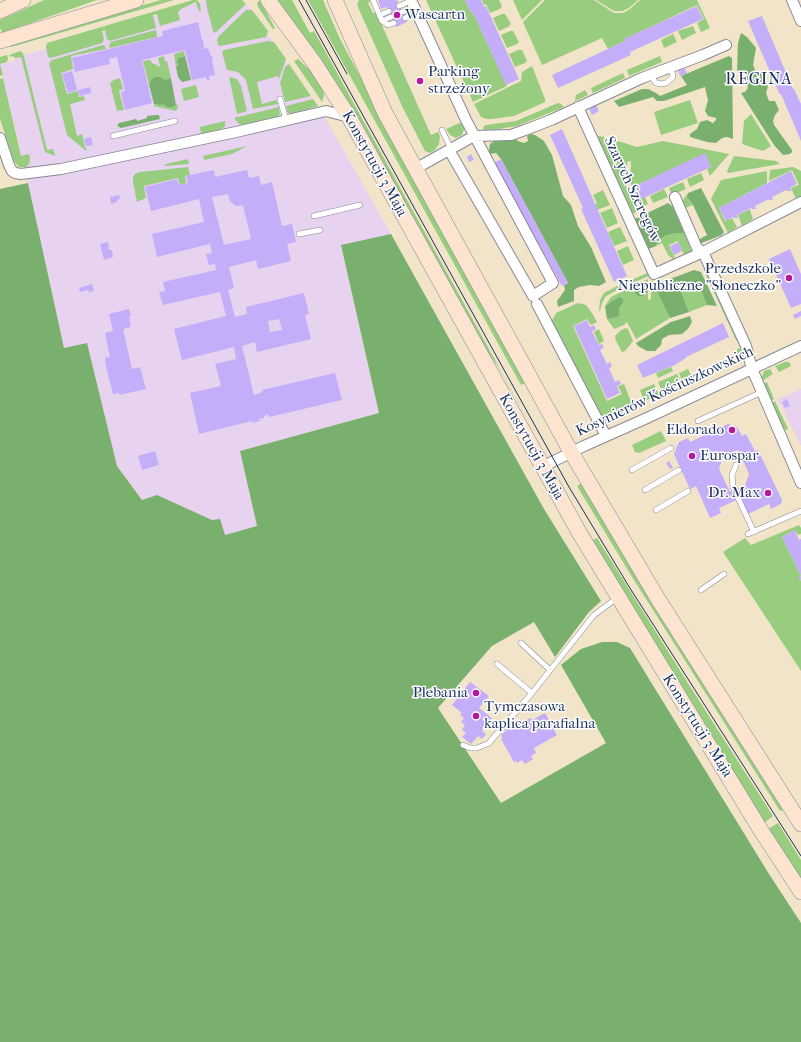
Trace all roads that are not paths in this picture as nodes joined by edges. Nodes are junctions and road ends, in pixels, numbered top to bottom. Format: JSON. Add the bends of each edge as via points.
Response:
{"nodes":[{"id":1,"x":23,"y":0,"type":"edge"},
{"id":2,"x":136,"y":0,"type":"edge"},
{"id":3,"x":268,"y":0,"type":"edge"},
{"id":4,"x":335,"y":0,"type":"edge"},
{"id":5,"x":373,"y":0,"type":"edge"},
{"id":6,"x":792,"y":0,"type":"edge"},
{"id":7,"x":413,"y":5,"type":"edge"},
{"id":8,"x":400,"y":6,"type":"dead end"},
{"id":9,"x":0,"y":11,"type":"edge"},
{"id":10,"x":388,"y":11,"type":"dead end"},
{"id":11,"x":402,"y":12,"type":"dead end"},
{"id":12,"x":380,"y":15,"type":"junction"},
{"id":13,"x":391,"y":17,"type":"dead end"},
{"id":14,"x":405,"y":18,"type":"dead end"},
{"id":15,"x":382,"y":21,"type":"junction"},
{"id":16,"x":801,"y":21,"type":"edge"},
{"id":17,"x":394,"y":23,"type":"dead end"},
{"id":18,"x":0,"y":41,"type":"edge"},
{"id":19,"x":726,"y":46,"type":"dead end"},
{"id":20,"x":331,"y":90,"type":"junction"},
{"id":21,"x":280,"y":98,"type":"dead end"},
{"id":22,"x":578,"y":107,"type":"junction"},
{"id":23,"x":326,"y":111,"type":"junction"},
{"id":24,"x":348,"y":117,"type":"junction"},
{"id":25,"x":286,"y":120,"type":"junction"},
{"id":26,"x":175,"y":121,"type":"dead end"},
{"id":27,"x":442,"y":130,"type":"dead end"},
{"id":28,"x":113,"y":136,"type":"dead end"},
{"id":29,"x":474,"y":136,"type":"junction"},
{"id":30,"x":0,"y":138,"type":"edge"},
{"id":31,"x":450,"y":149,"type":"junction"},
{"id":32,"x":415,"y":169,"type":"junction"},
{"id":33,"x":675,"y":197,"type":"dead end"},
{"id":34,"x":801,"y":202,"type":"edge"},
{"id":35,"x":360,"y":205,"type":"dead end"},
{"id":36,"x":314,"y":216,"type":"dead end"},
{"id":37,"x":320,"y":230,"type":"dead end"},
{"id":38,"x":299,"y":234,"type":"dead end"},
{"id":39,"x":703,"y":252,"type":"junction"},
{"id":40,"x":537,"y":304,"type":"dead end"},
{"id":41,"x":801,"y":346,"type":"edge"},
{"id":42,"x":752,"y":369,"type":"junction"},
{"id":43,"x":762,"y":392,"type":"junction"},
{"id":44,"x":698,"y":421,"type":"dead end"},
{"id":45,"x":606,"y":436,"type":"junction"},
{"id":46,"x":671,"y":448,"type":"dead end"},
{"id":47,"x":571,"y":452,"type":"junction"},
{"id":48,"x":736,"y":464,"type":"dead end"},
{"id":49,"x":542,"y":467,"type":"junction"},
{"id":50,"x":632,"y":470,"type":"dead end"},
{"id":51,"x":679,"y":470,"type":"dead end"},
{"id":52,"x":801,"y":484,"type":"edge"},
{"id":53,"x":644,"y":490,"type":"dead end"},
{"id":54,"x":688,"y":491,"type":"dead end"},
{"id":55,"x":656,"y":510,"type":"dead end"},
{"id":56,"x":801,"y":511,"type":"edge"},
{"id":57,"x":754,"y":532,"type":"junction"},
{"id":58,"x":748,"y":534,"type":"dead end"},
{"id":59,"x":724,"y":574,"type":"dead end"},
{"id":60,"x":701,"y":590,"type":"dead end"},
{"id":61,"x":618,"y":598,"type":"junction"},
{"id":62,"x":521,"y":643,"type":"dead end"},
{"id":63,"x":497,"y":664,"type":"dead end"},
{"id":64,"x":550,"y":670,"type":"junction"},
{"id":65,"x":532,"y":693,"type":"junction"},
{"id":66,"x":463,"y":745,"type":"dead end"},
{"id":67,"x":799,"y":817,"type":"edge"},
{"id":68,"x":801,"y":892,"type":"edge"}],
"edges":[{"from":1,"to":9,"type":"street"},
{"from":2,"to":18,"type":"street"},
{"from":3,"to":20,"type":"street","name":"Konstytucji 3 Maja"},
{"from":4,"to":32,"type":"street","via":[[385,113]]},
{"from":5,"to":12,"type":"lane"},
{"from":6,"to":16,"type":"street"},
{"from":7,"to":8,"type":"lane"},
{"from":7,"to":11,"type":"lane"},
{"from":7,"to":14,"type":"lane"},
{"from":7,"to":29,"type":"street"},
{"from":10,"to":12,"type":"lane"},
{"from":12,"to":15,"type":"lane"},
{"from":13,"to":15,"type":"lane"},
{"from":15,"to":17,"type":"lane","via":[[388,25]]},
{"from":19,"to":22,"type":"street","via":[[650,75]]},
{"from":20,"to":23,"type":"street"},
{"from":20,"to":24,"type":"street","name":"Konstytucji 3 Maja"},
{"from":21,"to":25,"type":"lane"},
{"from":22,"to":29,"type":"street","via":[[539,125],[511,134]]},
{"from":22,"to":39,"type":"street","name":"Szarych Szeregów","via":[[654,274]]},
{"from":23,"to":24,"type":"street"},
{"from":23,"to":25,"type":"street"},
{"from":24,"to":49,"type":"street","name":"Konstytucji 3 Maja"},
{"from":25,"to":30,"type":"street","via":[[61,169],[21,174],[12,171]]},
{"from":26,"to":28,"type":"lane"},
{"from":27,"to":31,"type":"lane"},
{"from":29,"to":31,"type":"street"},
{"from":29,"to":31,"type":"street","via":[[553,283],[533,296]]},
{"from":31,"to":32,"type":"street"},
{"from":32,"to":47,"type":"street"},
{"from":33,"to":39,"type":"street","via":[[697,248]]},
{"from":34,"to":39,"type":"street"},
{"from":35,"to":36,"type":"lane"},
{"from":37,"to":38,"type":"lane"},
{"from":39,"to":42,"type":"street","via":[[746,346]]},
{"from":40,"to":45,"type":"street"},
{"from":41,"to":42,"type":"street","name":"Kosynierów Kościuszkowskich"},
{"from":42,"to":43,"type":"street"},
{"from":42,"to":45,"type":"street","name":"Kosynierów Kościuszkowskich"},
{"from":43,"to":44,"type":"lane"},
{"from":43,"to":52,"type":"street"},
{"from":45,"to":47,"type":"street","name":"Kosynierów Kościuszkowskich"},
{"from":46,"to":50,"type":"lane"},
{"from":47,"to":49,"type":"street","name":"Kosynierów Kościuszkowskich"},
{"from":47,"to":67,"type":"street","via":[[658,599]]},
{"from":48,"to":57,"type":"lane","via":[[732,475],[733,487]]},
{"from":49,"to":61,"type":"street","name":"Konstytucji 3 Maja"},
{"from":51,"to":53,"type":"lane"},
{"from":54,"to":55,"type":"lane"},
{"from":56,"to":57,"type":"lane"},
{"from":57,"to":58,"type":"lane"},
{"from":59,"to":60,"type":"lane"},
{"from":61,"to":64,"type":"lane","via":[[594,615]]},
{"from":61,"to":68,"type":"street","name":"Konstytucji 3 Maja"},
{"from":62,"to":64,"type":"lane"},
{"from":63,"to":65,"type":"lane"},
{"from":64,"to":65,"type":"lane"},
{"from":65,"to":66,"type":"lane","via":[[489,743],[477,748]]}]}
